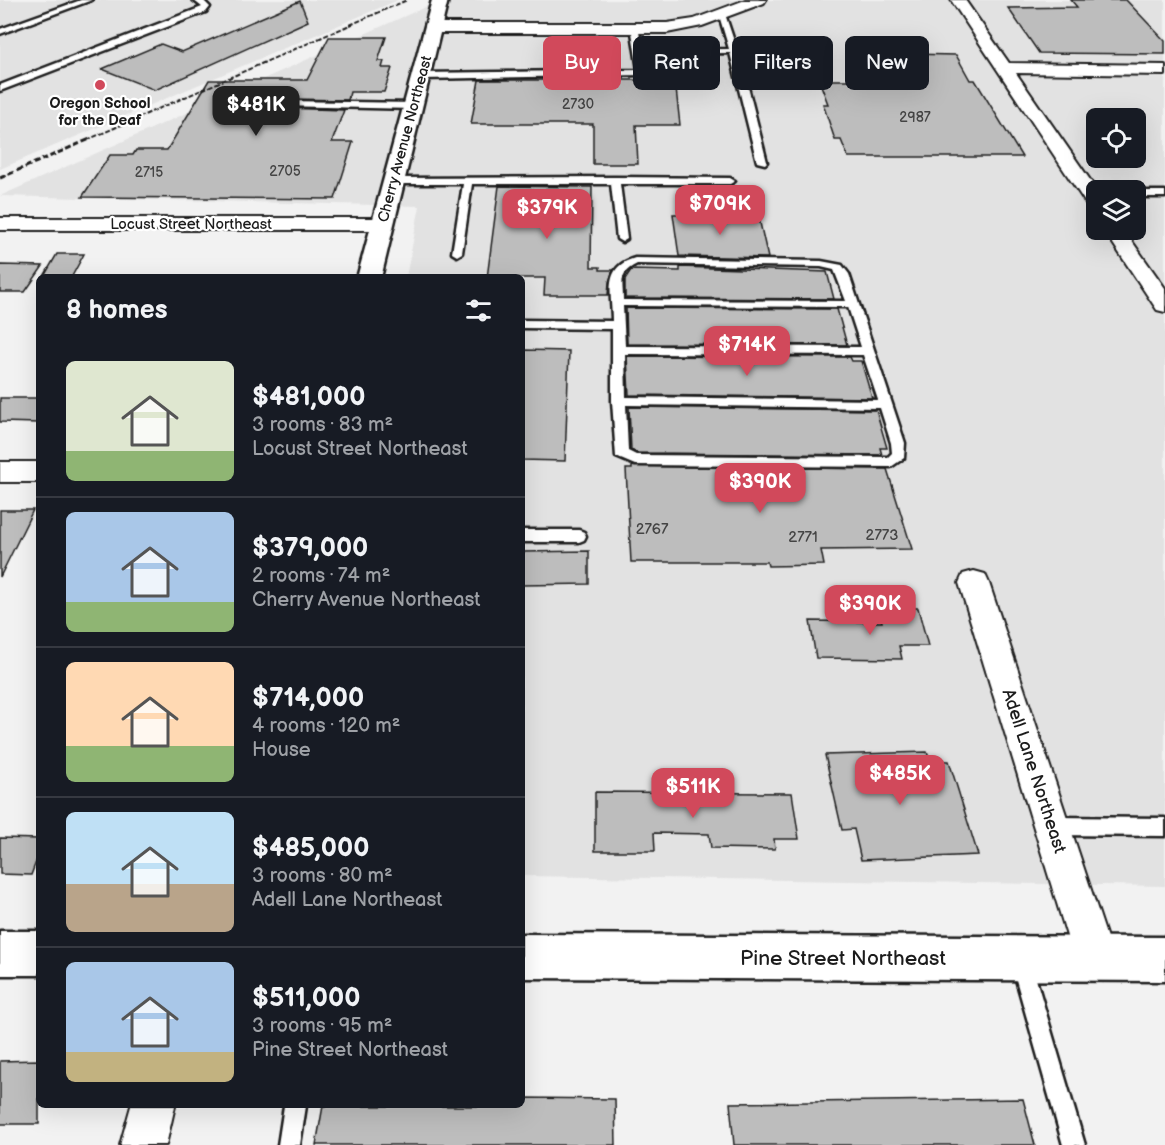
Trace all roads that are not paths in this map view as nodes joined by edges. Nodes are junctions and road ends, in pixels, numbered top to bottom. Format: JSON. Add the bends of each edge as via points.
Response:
{"nodes":[{"id":1,"x":88,"y":0,"type":"edge"},
{"id":2,"x":197,"y":0,"type":"edge"},
{"id":3,"x":440,"y":0,"type":"edge"},
{"id":4,"x":759,"y":0,"type":"edge"},
{"id":5,"x":958,"y":0,"type":"edge"},
{"id":6,"x":722,"y":14,"type":"junction"},
{"id":7,"x":434,"y":28,"type":"junction"},
{"id":8,"x":634,"y":28,"type":"junction"},
{"id":9,"x":0,"y":32,"type":"edge"},
{"id":10,"x":636,"y":36,"type":"edge"},
{"id":11,"x":732,"y":45,"type":"edge"},
{"id":12,"x":1005,"y":68,"type":"junction"},
{"id":13,"x":1165,"y":70,"type":"edge"},
{"id":14,"x":633,"y":72,"type":"edge"},
{"id":15,"x":422,"y":76,"type":"junction"},
{"id":16,"x":0,"y":88,"type":"edge"},
{"id":17,"x":744,"y":90,"type":"edge"},
{"id":18,"x":283,"y":105,"type":"dead end"},
{"id":19,"x":414,"y":106,"type":"junction"},
{"id":20,"x":762,"y":162,"type":"dead end"},
{"id":21,"x":615,"y":180,"type":"junction"},
{"id":22,"x":394,"y":181,"type":"junction"},
{"id":23,"x":468,"y":181,"type":"junction"},
{"id":24,"x":730,"y":181,"type":"dead end"},
{"id":25,"x":1086,"y":185,"type":"edge"},
{"id":26,"x":1146,"y":194,"type":"edge"},
{"id":27,"x":1165,"y":194,"type":"edge"},
{"id":28,"x":0,"y":224,"type":"edge"},
{"id":29,"x":383,"y":224,"type":"junction"},
{"id":30,"x":622,"y":239,"type":"dead end"},
{"id":31,"x":1121,"y":240,"type":"edge"},
{"id":32,"x":457,"y":253,"type":"dead end"},
{"id":33,"x":370,"y":274,"type":"edge"},
{"id":34,"x":617,"y":303,"type":"junction"},
{"id":35,"x":853,"y":304,"type":"junction"},
{"id":36,"x":1165,"y":305,"type":"edge"},
{"id":37,"x":525,"y":324,"type":"edge"},
{"id":38,"x":617,"y":325,"type":"junction"},
{"id":39,"x":618,"y":350,"type":"junction"},
{"id":40,"x":868,"y":351,"type":"junction"},
{"id":41,"x":618,"y":400,"type":"junction"},
{"id":42,"x":885,"y":404,"type":"junction"},
{"id":43,"x":0,"y":472,"type":"edge"},
{"id":44,"x":36,"y":472,"type":"edge"},
{"id":45,"x":525,"y":536,"type":"edge"},
{"id":46,"x":579,"y":536,"type":"dead end"},
{"id":47,"x":974,"y":583,"type":"dead end"},
{"id":48,"x":1052,"y":826,"type":"junction"},
{"id":49,"x":1165,"y":827,"type":"edge"},
{"id":50,"x":0,"y":953,"type":"edge"},
{"id":51,"x":36,"y":953,"type":"edge"},
{"id":52,"x":525,"y":956,"type":"edge"},
{"id":53,"x":1020,"y":959,"type":"junction"},
{"id":54,"x":1094,"y":959,"type":"junction"},
{"id":55,"x":1165,"y":959,"type":"edge"},
{"id":56,"x":152,"y":1108,"type":"edge"},
{"id":57,"x":295,"y":1108,"type":"edge"},
{"id":58,"x":143,"y":1145,"type":"edge"},
{"id":59,"x":289,"y":1145,"type":"edge"},
{"id":60,"x":1074,"y":1145,"type":"edge"}],
"edges":[{"from":1,"to":9,"type":"lane"},
{"from":2,"to":16,"type":"lane","via":[[204,3],[203,10]]},
{"from":3,"to":7,"type":"main road","name":"Cherry Avenue Northeast"},
{"from":4,"to":6,"type":"street"},
{"from":5,"to":12,"type":"street"},
{"from":6,"to":8,"type":"street","via":[[680,26]]},
{"from":6,"to":11,"type":"lane"},
{"from":7,"to":8,"type":"street"},
{"from":7,"to":15,"type":"main road","name":"Cherry Avenue Northeast"},
{"from":8,"to":10,"type":"lane"},
{"from":12,"to":13,"type":"street"},
{"from":12,"to":25,"type":"street"},
{"from":14,"to":15,"type":"lane"},
{"from":15,"to":19,"type":"main road","name":"Cherry Avenue Northeast"},
{"from":17,"to":20,"type":"lane"},
{"from":18,"to":19,"type":"lane"},
{"from":19,"to":22,"type":"main road","name":"Cherry Avenue Northeast"},
{"from":21,"to":23,"type":"lane"},
{"from":21,"to":24,"type":"lane"},
{"from":21,"to":30,"type":"lane"},
{"from":22,"to":23,"type":"lane"},
{"from":22,"to":29,"type":"main road","name":"Cherry Avenue Northeast"},
{"from":23,"to":32,"type":"lane"},
{"from":26,"to":27,"type":"lane"},
{"from":28,"to":29,"type":"street","name":"Locust Street Northeast"},
{"from":29,"to":33,"type":"main road","name":"Cherry Avenue Northeast"},
{"from":31,"to":36,"type":"street"},
{"from":34,"to":35,"type":"lane"},
{"from":34,"to":35,"type":"lane","via":[[617,274],[635,261],[830,265],[843,274]]},
{"from":34,"to":38,"type":"lane"},
{"from":35,"to":40,"type":"lane"},
{"from":37,"to":38,"type":"lane"},
{"from":38,"to":39,"type":"lane"},
{"from":39,"to":40,"type":"lane"},
{"from":39,"to":41,"type":"lane"},
{"from":40,"to":42,"type":"lane"},
{"from":41,"to":42,"type":"lane"},
{"from":41,"to":42,"type":"lane","via":[[621,454],[635,460],[891,462],[899,455],[898,443]]},
{"from":43,"to":44,"type":"street"},
{"from":45,"to":46,"type":"lane"},
{"from":47,"to":48,"type":"street","name":"Adell Lane Northeast"},
{"from":48,"to":49,"type":"lane"},
{"from":48,"to":54,"type":"street","name":"Adell Lane Northeast"},
{"from":50,"to":51,"type":"main road"},
{"from":52,"to":53,"type":"main road","name":"Pine Street Northeast"},
{"from":53,"to":54,"type":"main road","name":"Pine Street Northeast"},
{"from":53,"to":60,"type":"lane"},
{"from":54,"to":55,"type":"main road","name":"Pine Street Northeast"},
{"from":56,"to":58,"type":"street"},
{"from":57,"to":59,"type":"lane"}]}
